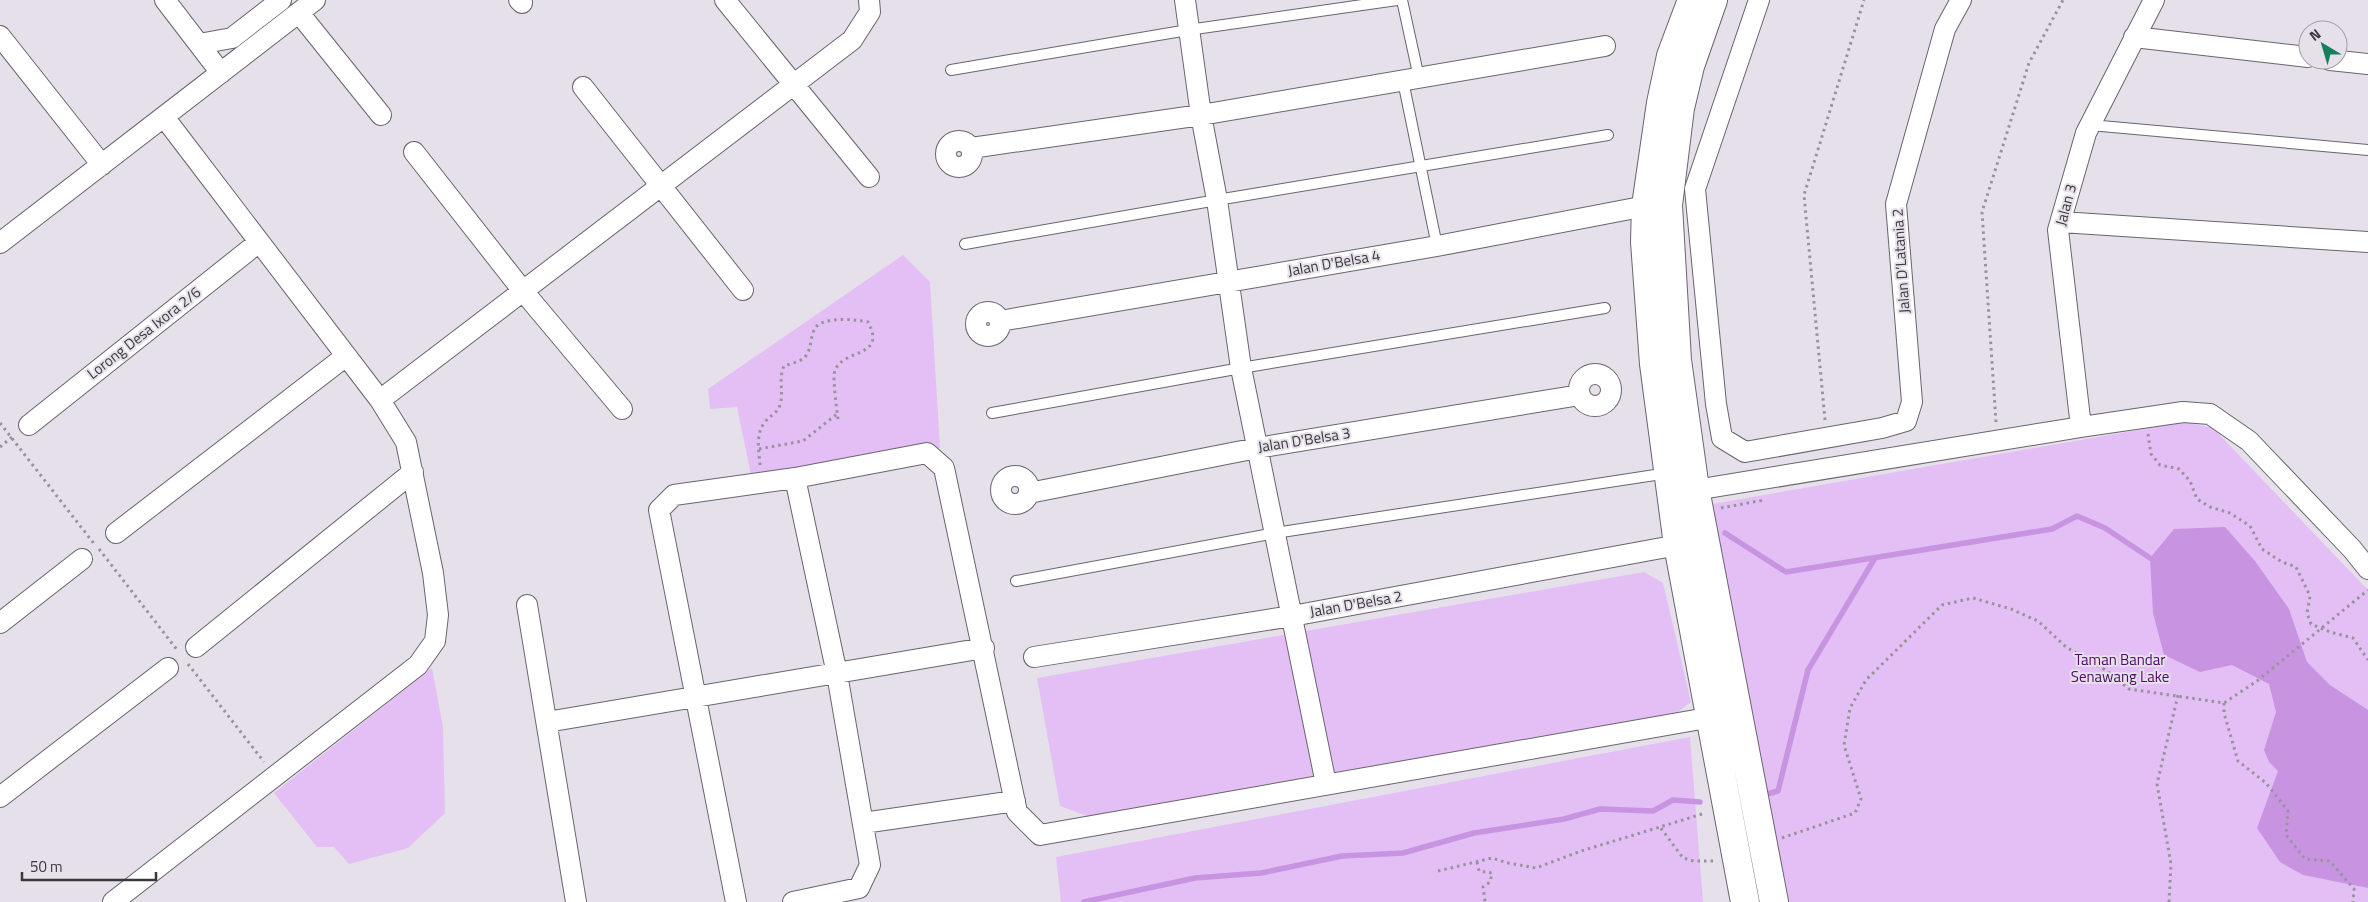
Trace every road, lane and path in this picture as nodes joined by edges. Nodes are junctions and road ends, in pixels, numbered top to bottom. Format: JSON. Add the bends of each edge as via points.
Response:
{"nodes":[{"id":1,"x":165,"y":0,"type":"edge"},
{"id":2,"x":315,"y":0,"type":"edge"},
{"id":3,"x":725,"y":0,"type":"edge"},
{"id":4,"x":869,"y":0,"type":"edge"},
{"id":5,"x":1185,"y":0,"type":"edge"},
{"id":6,"x":1398,"y":0,"type":"edge"},
{"id":7,"x":1402,"y":0,"type":"edge"},
{"id":8,"x":1692,"y":0,"type":"edge"},
{"id":9,"x":1713,"y":0,"type":"edge"},
{"id":10,"x":1759,"y":0,"type":"edge"},
{"id":11,"x":1864,"y":0,"type":"edge"},
{"id":12,"x":1961,"y":0,"type":"edge"},
{"id":13,"x":2062,"y":0,"type":"edge"},
{"id":14,"x":2154,"y":0,"type":"edge"},
{"id":15,"x":278,"y":1,"type":"edge"},
{"id":16,"x":299,"y":13,"type":"junction"},
{"id":17,"x":1188,"y":30,"type":"junction"},
{"id":18,"x":0,"y":36,"type":"edge"},
{"id":19,"x":2134,"y":37,"type":"junction"},
{"id":20,"x":199,"y":44,"type":"junction"},
{"id":21,"x":1605,"y":46,"type":"dead end"},
{"id":22,"x":2298,"y":57,"type":"edge"},
{"id":23,"x":2348,"y":62,"type":"edge"},
{"id":24,"x":2368,"y":64,"type":"edge"},
{"id":25,"x":951,"y":70,"type":"dead end"},
{"id":26,"x":221,"y":73,"type":"junction"},
{"id":27,"x":1411,"y":79,"type":"junction"},
{"id":28,"x":793,"y":85,"type":"junction"},
{"id":29,"x":583,"y":87,"type":"dead end"},
{"id":30,"x":381,"y":115,"type":"dead end"},
{"id":31,"x":1200,"y":116,"type":"junction"},
{"id":32,"x":164,"y":117,"type":"junction"},
{"id":33,"x":2090,"y":124,"type":"junction"},
{"id":34,"x":1608,"y":136,"type":"dead end"},
{"id":35,"x":971,"y":148,"type":"dead end"},
{"id":36,"x":2368,"y":150,"type":"edge"},
{"id":37,"x":414,"y":152,"type":"dead end"},
{"id":38,"x":102,"y":165,"type":"junction"},
{"id":39,"x":1422,"y":167,"type":"junction"},
{"id":40,"x":869,"y":177,"type":"dead end"},
{"id":41,"x":662,"y":185,"type":"junction"},
{"id":42,"x":1217,"y":200,"type":"junction"},
{"id":43,"x":1657,"y":205,"type":"junction"},
{"id":44,"x":2061,"y":222,"type":"junction"},
{"id":45,"x":259,"y":242,"type":"junction"},
{"id":46,"x":2368,"y":242,"type":"edge"},
{"id":47,"x":0,"y":243,"type":"edge"},
{"id":48,"x":965,"y":244,"type":"dead end"},
{"id":49,"x":1437,"y":246,"type":"junction"},
{"id":50,"x":1229,"y":281,"type":"junction"},
{"id":51,"x":743,"y":290,"type":"dead end"},
{"id":52,"x":523,"y":291,"type":"junction"},
{"id":53,"x":1605,"y":308,"type":"dead end"},
{"id":54,"x":1000,"y":322,"type":"dead end"},
{"id":55,"x":346,"y":356,"type":"junction"},
{"id":56,"x":1241,"y":368,"type":"junction"},
{"id":57,"x":1580,"y":395,"type":"dead end"},
{"id":58,"x":380,"y":400,"type":"junction"},
{"id":59,"x":622,"y":410,"type":"dead end"},
{"id":60,"x":838,"y":413,"type":"junction"},
{"id":61,"x":992,"y":413,"type":"dead end"},
{"id":62,"x":2146,"y":418,"type":"junction"},
{"id":63,"x":838,"y":420,"type":"dead end"},
{"id":64,"x":1996,"y":422,"type":"dead end"},
{"id":65,"x":0,"y":423,"type":"edge"},
{"id":66,"x":29,"y":425,"type":"dead end"},
{"id":67,"x":2081,"y":427,"type":"junction"},
{"id":68,"x":11,"y":438,"type":"junction"},
{"id":69,"x":1827,"y":438,"type":"junction"},
{"id":70,"x":0,"y":447,"type":"edge"},
{"id":71,"x":1257,"y":448,"type":"junction"},
{"id":72,"x":759,"y":449,"type":"junction"},
{"id":73,"x":413,"y":472,"type":"junction"},
{"id":74,"x":795,"y":478,"type":"junction"},
{"id":75,"x":762,"y":483,"type":"junction"},
{"id":76,"x":1678,"y":486,"type":"junction"},
{"id":77,"x":1029,"y":493,"type":"dead end"},
{"id":78,"x":1771,"y":498,"type":"dead end"},
{"id":79,"x":1713,"y":510,"type":"dead end"},
{"id":80,"x":116,"y":533,"type":"dead end"},
{"id":81,"x":1275,"y":533,"type":"junction"},
{"id":82,"x":1678,"y":545,"type":"junction"},
{"id":83,"x":82,"y":559,"type":"dead end"},
{"id":84,"x":2368,"y":569,"type":"edge"},
{"id":85,"x":1016,"y":581,"type":"dead end"},
{"id":86,"x":2368,"y":590,"type":"edge"},
{"id":87,"x":527,"y":605,"type":"dead end"},
{"id":88,"x":1292,"y":616,"type":"junction"},
{"id":89,"x":0,"y":623,"type":"edge"},
{"id":90,"x":2322,"y":628,"type":"junction"},
{"id":91,"x":196,"y":647,"type":"dead end"},
{"id":92,"x":984,"y":648,"type":"junction"},
{"id":93,"x":1034,"y":657,"type":"dead end"},
{"id":94,"x":2368,"y":660,"type":"edge"},
{"id":95,"x":168,"y":668,"type":"dead end"},
{"id":96,"x":837,"y":674,"type":"junction"},
{"id":97,"x":2178,"y":695,"type":"junction"},
{"id":98,"x":695,"y":698,"type":"junction"},
{"id":99,"x":2224,"y":703,"type":"junction"},
{"id":100,"x":1736,"y":714,"type":"junction"},
{"id":101,"x":1710,"y":718,"type":"junction"},
{"id":102,"x":547,"y":722,"type":"junction"},
{"id":103,"x":275,"y":776,"type":"junction"},
{"id":104,"x":1326,"y":784,"type":"junction"},
{"id":105,"x":0,"y":797,"type":"edge"},
{"id":106,"x":1015,"y":801,"type":"junction"},
{"id":107,"x":1702,"y":814,"type":"dead end"},
{"id":108,"x":863,"y":822,"type":"junction"},
{"id":109,"x":1660,"y":827,"type":"junction"},
{"id":110,"x":1763,"y":844,"type":"junction"},
{"id":111,"x":1694,"y":861,"type":"dead end"},
{"id":112,"x":1476,"y":862,"type":"junction"},
{"id":113,"x":1438,"y":871,"type":"dead end"},
{"id":114,"x":113,"y":902,"type":"edge"},
{"id":115,"x":576,"y":902,"type":"edge"},
{"id":116,"x":736,"y":902,"type":"edge"},
{"id":117,"x":793,"y":902,"type":"edge"},
{"id":118,"x":1485,"y":902,"type":"edge"},
{"id":119,"x":1745,"y":902,"type":"edge"},
{"id":120,"x":1774,"y":902,"type":"edge"},
{"id":121,"x":2169,"y":902,"type":"edge"},
{"id":122,"x":2352,"y":902,"type":"edge"}],
"edges":[{"from":1,"to":20,"type":"street"},
{"from":2,"to":16,"type":"street"},
{"from":3,"to":28,"type":"street"},
{"from":4,"to":28,"type":"street","via":[[870,12],[852,40]]},
{"from":5,"to":17,"type":"street"},
{"from":6,"to":17,"type":"lane"},
{"from":7,"to":27,"type":"lane"},
{"from":8,"to":43,"type":"street","via":[[1671,56],[1661,103]]},
{"from":9,"to":43,"type":"street","via":[[1690,66]]},
{"from":10,"to":69,"type":"street","via":[[1695,189],[1716,404],[1722,438],[1744,452]]},
{"from":11,"to":69,"type":"path","via":[[1804,194]]},
{"from":12,"to":69,"type":"street","name":"Jalan D’Latania 2","via":[[1945,29],[1896,204],[1912,402],[1906,421]]},
{"from":13,"to":64,"type":"path","via":[[2029,64],[1982,212]]},
{"from":14,"to":19,"type":"street","name":"Jalan 3"},
{"from":15,"to":20,"type":"street","via":[[232,38]]},
{"from":16,"to":26,"type":"street"},
{"from":16,"to":30,"type":"street"},
{"from":17,"to":25,"type":"lane"},
{"from":17,"to":31,"type":"street"},
{"from":18,"to":38,"type":"street"},
{"from":19,"to":22,"type":"street"},
{"from":19,"to":33,"type":"street","name":"Jalan 3"},
{"from":20,"to":26,"type":"street"},
{"from":21,"to":27,"type":"street"},
{"from":23,"to":24,"type":"street"},
{"from":26,"to":32,"type":"street"},
{"from":27,"to":31,"type":"street"},
{"from":27,"to":39,"type":"lane"},
{"from":28,"to":40,"type":"street"},
{"from":28,"to":41,"type":"street"},
{"from":29,"to":41,"type":"street"},
{"from":31,"to":35,"type":"street"},
{"from":31,"to":42,"type":"street"},
{"from":32,"to":38,"type":"street"},
{"from":32,"to":45,"type":"street"},
{"from":33,"to":36,"type":"lane"},
{"from":33,"to":44,"type":"street","name":"Jalan 3"},
{"from":34,"to":39,"type":"lane"},
{"from":37,"to":52,"type":"street"},
{"from":38,"to":47,"type":"street"},
{"from":39,"to":42,"type":"lane"},
{"from":39,"to":49,"type":"lane"},
{"from":41,"to":51,"type":"street"},
{"from":41,"to":52,"type":"street"},
{"from":42,"to":48,"type":"lane"},
{"from":42,"to":50,"type":"street"},
{"from":43,"to":49,"type":"street","name":"Jalan D'Belsa 4"},
{"from":43,"to":76,"type":"street","via":[[1677,360]]},
{"from":44,"to":46,"type":"street"},
{"from":44,"to":67,"type":"street","name":"Jalan 3","via":[[2058,230]]},
{"from":45,"to":55,"type":"street"},
{"from":45,"to":66,"type":"street","name":"Lorong Desa Ixora 2/6"},
{"from":49,"to":50,"type":"street","name":"Jalan D'Belsa 4"},
{"from":50,"to":54,"type":"street","name":"Jalan D'Belsa 4"},
{"from":50,"to":56,"type":"street"},
{"from":52,"to":58,"type":"street"},
{"from":52,"to":59,"type":"street"},
{"from":53,"to":56,"type":"lane"},
{"from":55,"to":58,"type":"street"},
{"from":55,"to":80,"type":"street"},
{"from":56,"to":61,"type":"lane"},
{"from":56,"to":71,"type":"street"},
{"from":57,"to":71,"type":"street","name":"Jalan D'Belsa 3"},
{"from":58,"to":73,"type":"street","via":[[406,442]]},
{"from":60,"to":63,"type":"path"},
{"from":60,"to":72,"type":"path","via":[[803,441]]},
{"from":60,"to":72,"type":"path","via":[[834,371],[842,360],[863,353],[872,344],[874,333],[868,322],[857,319],[822,322],[815,328],[807,355],[784,366],[780,375],[781,403],[758,433]]},
{"from":62,"to":67,"type":"street"},
{"from":62,"to":84,"type":"street","via":[[2183,412],[2210,414],[2249,441]]},
{"from":62,"to":90,"type":"path","via":[[2151,454],[2160,465],[2179,469],[2190,481],[2198,499],[2250,526],[2262,549],[2296,567],[2310,596],[2308,613],[2311,624]]},
{"from":65,"to":68,"type":"path"},
{"from":67,"to":76,"type":"street"},
{"from":68,"to":70,"type":"path"},
{"from":68,"to":103,"type":"path"},
{"from":71,"to":77,"type":"street","name":"Jalan D'Belsa 3"},
{"from":71,"to":81,"type":"street"},
{"from":72,"to":75,"type":"path"},
{"from":73,"to":91,"type":"street"},
{"from":73,"to":103,"type":"street","via":[[434,581],[438,615],[435,641],[418,665]]},
{"from":74,"to":75,"type":"street"},
{"from":74,"to":92,"type":"street","via":[[927,453],[944,468]]},
{"from":74,"to":96,"type":"street"},
{"from":75,"to":98,"type":"street","via":[[674,495],[660,510]]},
{"from":76,"to":81,"type":"lane"},
{"from":76,"to":82,"type":"street"},
{"from":76,"to":100,"type":"street"},
{"from":78,"to":79,"type":"path"},
{"from":81,"to":85,"type":"lane"},
{"from":81,"to":88,"type":"street"},
{"from":82,"to":88,"type":"street","name":"Jalan D'Belsa 2"},
{"from":82,"to":101,"type":"street"},
{"from":83,"to":89,"type":"street"},
{"from":86,"to":90,"type":"path"},
{"from":87,"to":102,"type":"street"},
{"from":88,"to":93,"type":"street","name":"Jalan D'Belsa 2"},
{"from":88,"to":104,"type":"street"},
{"from":90,"to":94,"type":"path","via":[[2353,638]]},
{"from":90,"to":99,"type":"path"},
{"from":92,"to":96,"type":"street"},
{"from":92,"to":106,"type":"street"},
{"from":95,"to":105,"type":"street"},
{"from":96,"to":98,"type":"street"},
{"from":96,"to":108,"type":"street"},
{"from":97,"to":99,"type":"path"},
{"from":97,"to":110,"type":"path","via":[[2129,689],[2066,647],[2038,621],[2012,609],[1973,598],[1942,605],[1866,680],[1850,708],[1844,746],[1862,799],[1855,813]]},
{"from":97,"to":121,"type":"path","via":[[2157,784],[2171,864]]},
{"from":98,"to":102,"type":"street"},
{"from":98,"to":116,"type":"street"},
{"from":99,"to":122,"type":"path","via":[[2238,761],[2266,783],[2288,811],[2286,835],[2302,856],[2309,860],[2330,861],[2354,889]]},
{"from":100,"to":101,"type":"street"},
{"from":100,"to":110,"type":"street"},
{"from":101,"to":104,"type":"street"},
{"from":101,"to":119,"type":"street"},
{"from":102,"to":115,"type":"street"},
{"from":103,"to":114,"type":"street"},
{"from":104,"to":106,"type":"street","via":[[1040,835],[1017,812]]},
{"from":106,"to":108,"type":"street"},
{"from":107,"to":109,"type":"path"},
{"from":108,"to":117,"type":"street","via":[[870,865],[859,888]]},
{"from":109,"to":111,"type":"path","via":[[1683,858]]},
{"from":109,"to":112,"type":"path","via":[[1536,868],[1492,858]]},
{"from":110,"to":120,"type":"street"},
{"from":112,"to":113,"type":"path"},
{"from":112,"to":118,"type":"path","via":[[1479,871],[1492,873],[1490,882],[1483,887]]}]}
